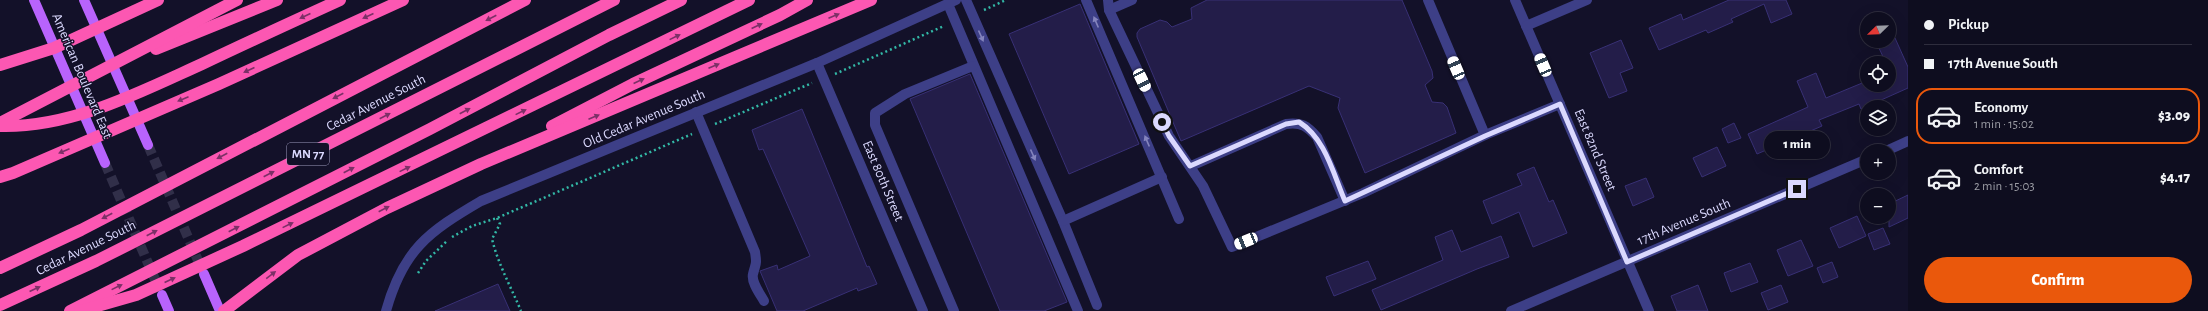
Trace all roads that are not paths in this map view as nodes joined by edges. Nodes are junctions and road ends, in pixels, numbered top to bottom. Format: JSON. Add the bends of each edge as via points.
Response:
{"nodes":[{"id":1,"x":34,"y":0,"type":"edge"},
{"id":2,"x":84,"y":0,"type":"edge"},
{"id":3,"x":152,"y":0,"type":"edge"},
{"id":4,"x":158,"y":0,"type":"edge"},
{"id":5,"x":237,"y":0,"type":"edge"},
{"id":6,"x":277,"y":0,"type":"edge"},
{"id":7,"x":340,"y":0,"type":"edge"},
{"id":8,"x":403,"y":0,"type":"edge"},
{"id":9,"x":526,"y":0,"type":"edge"},
{"id":10,"x":614,"y":0,"type":"edge"},
{"id":11,"x":681,"y":0,"type":"edge"},
{"id":12,"x":691,"y":0,"type":"edge"},
{"id":13,"x":749,"y":0,"type":"edge"},
{"id":14,"x":807,"y":0,"type":"edge"},
{"id":15,"x":871,"y":0,"type":"edge"},
{"id":16,"x":966,"y":0,"type":"edge"},
{"id":17,"x":1086,"y":0,"type":"edge"},
{"id":18,"x":1132,"y":0,"type":"edge"},
{"id":19,"x":1428,"y":0,"type":"edge"},
{"id":20,"x":1515,"y":0,"type":"edge"},
{"id":21,"x":1587,"y":0,"type":"edge"},
{"id":22,"x":952,"y":2,"type":"edge"},
{"id":23,"x":1109,"y":5,"type":"edge"},
{"id":24,"x":131,"y":12,"type":"junction"},
{"id":25,"x":1526,"y":26,"type":"junction"},
{"id":26,"x":609,"y":34,"type":"junction"},
{"id":27,"x":119,"y":62,"type":"junction"},
{"id":28,"x":817,"y":63,"type":"junction"},
{"id":29,"x":0,"y":65,"type":"edge"},
{"id":30,"x":973,"y":66,"type":"junction"},
{"id":31,"x":38,"y":102,"type":"junction"},
{"id":32,"x":1560,"y":104,"type":"junction"},
{"id":33,"x":696,"y":112,"type":"junction"},
{"id":34,"x":0,"y":115,"type":"edge"},
{"id":35,"x":0,"y":123,"type":"edge"},
{"id":36,"x":0,"y":126,"type":"edge"},
{"id":37,"x":1485,"y":136,"type":"junction"},
{"id":38,"x":1908,"y":142,"type":"edge"},
{"id":39,"x":148,"y":146,"type":"tunnel mouth"},
{"id":40,"x":1896,"y":147,"type":"edge"},
{"id":41,"x":1860,"y":162,"type":"edge"},
{"id":42,"x":105,"y":163,"type":"tunnel mouth"},
{"id":43,"x":481,"y":164,"type":"junction"},
{"id":44,"x":1190,"y":166,"type":"junction"},
{"id":45,"x":0,"y":177,"type":"edge"},
{"id":46,"x":1162,"y":177,"type":"junction"},
{"id":47,"x":1345,"y":201,"type":"junction"},
{"id":48,"x":1179,"y":218,"type":"dead end"},
{"id":49,"x":1062,"y":221,"type":"junction"},
{"id":50,"x":1627,"y":262,"type":"junction"},
{"id":51,"x":0,"y":268,"type":"edge"},
{"id":52,"x":204,"y":274,"type":"tunnel mouth"},
{"id":53,"x":162,"y":295,"type":"tunnel mouth"},
{"id":54,"x":764,"y":301,"type":"dead end"},
{"id":55,"x":1097,"y":305,"type":"dead end"},
{"id":56,"x":0,"y":306,"type":"edge"},
{"id":57,"x":70,"y":311,"type":"edge"},
{"id":58,"x":80,"y":311,"type":"edge"},
{"id":59,"x":169,"y":311,"type":"edge"},
{"id":60,"x":220,"y":311,"type":"edge"},
{"id":61,"x":224,"y":311,"type":"edge"},
{"id":62,"x":386,"y":311,"type":"edge"},
{"id":63,"x":923,"y":311,"type":"edge"},
{"id":64,"x":954,"y":311,"type":"edge"},
{"id":65,"x":1078,"y":311,"type":"edge"},
{"id":66,"x":1511,"y":311,"type":"edge"},
{"id":67,"x":1649,"y":311,"type":"edge"}],
"edges":[{"from":1,"to":42,"type":"main road","name":"American Boulevard East"},
{"from":2,"to":39,"type":"main road"},
{"from":3,"to":24,"type":"highway"},
{"from":4,"to":24,"type":"highway"},
{"from":5,"to":27,"type":"highway"},
{"from":6,"to":27,"type":"highway","via":[[197,34]]},
{"from":7,"to":36,"type":"highway","one_way":true,"via":[[153,86],[60,121],[34,126]]},
{"from":8,"to":45,"type":"highway","one_way":true,"via":[[219,84]]},
{"from":9,"to":51,"type":"highway","name":"Cedar Avenue South","number":"MN 77","one_way":true,"via":[[81,230]]},
{"from":56,"to":10,"type":"highway","name":"Cedar Avenue South","number":"MN 77","one_way":true,"via":[[96,261]]},
{"from":11,"to":26,"type":"highway"},
{"from":12,"to":26,"type":"highway"},
{"from":58,"to":13,"type":"highway","one_way":true,"via":[[136,295],[423,160]]},
{"from":43,"to":14,"type":"highway","one_way":true,"via":[[633,84]]},
{"from":43,"to":15,"type":"highway","one_way":true},
{"from":16,"to":49,"type":"street","one_way":true},
{"from":46,"to":17,"type":"street","one_way":true},
{"from":18,"to":23,"type":"street"},
{"from":19,"to":37,"type":"street"},
{"from":20,"to":25,"type":"street","name":"East 82nd Street"},
{"from":21,"to":25,"type":"street"},
{"from":22,"to":28,"type":"street","name":"Old Cedar Avenue South"},
{"from":22,"to":30,"type":"street","via":[[955,22]]},
{"from":23,"to":44,"type":"street","via":[[1169,136]]},
{"from":24,"to":29,"type":"highway","via":[[54,48]]},
{"from":25,"to":32,"type":"street","name":"East 82nd Street"},
{"from":57,"to":26,"type":"highway","one_way":true,"via":[[430,129]]},
{"from":27,"to":31,"type":"highway"},
{"from":28,"to":33,"type":"street","name":"Old Cedar Avenue South"},
{"from":28,"to":63,"type":"street","name":"East 80th Street"},
{"from":30,"to":64,"type":"street","via":[[905,94],[876,113],[875,125]]},
{"from":30,"to":65,"type":"street"},
{"from":31,"to":34,"type":"highway"},
{"from":31,"to":35,"type":"highway"},
{"from":32,"to":37,"type":"street"},
{"from":32,"to":50,"type":"street","name":"East 82nd Street"},
{"from":33,"to":54,"type":"street","via":[[755,252],[757,266],[753,274],[754,282]]},
{"from":33,"to":62,"type":"street","name":"Old Cedar Avenue South","via":[[481,201],[447,221],[424,239],[406,260],[393,287]]},
{"from":37,"to":47,"type":"street"},
{"from":38,"to":40,"type":"street"},
{"from":41,"to":50,"type":"street","name":"17th Avenue South"},
{"from":61,"to":43,"type":"highway","one_way":true,"via":[[298,255],[387,208]]},
{"from":44,"to":47,"type":"street","via":[[1286,124],[1299,122],[1317,137]]},
{"from":44,"to":47,"type":"street","via":[[1203,186],[1232,247]]},
{"from":46,"to":48,"type":"street"},
{"from":46,"to":49,"type":"street"},
{"from":49,"to":55,"type":"street"},
{"from":50,"to":66,"type":"street","name":"17th Avenue South"},
{"from":50,"to":67,"type":"street","name":"East 82nd Street"},
{"from":52,"to":60,"type":"main road"},
{"from":53,"to":59,"type":"main road"}]}
